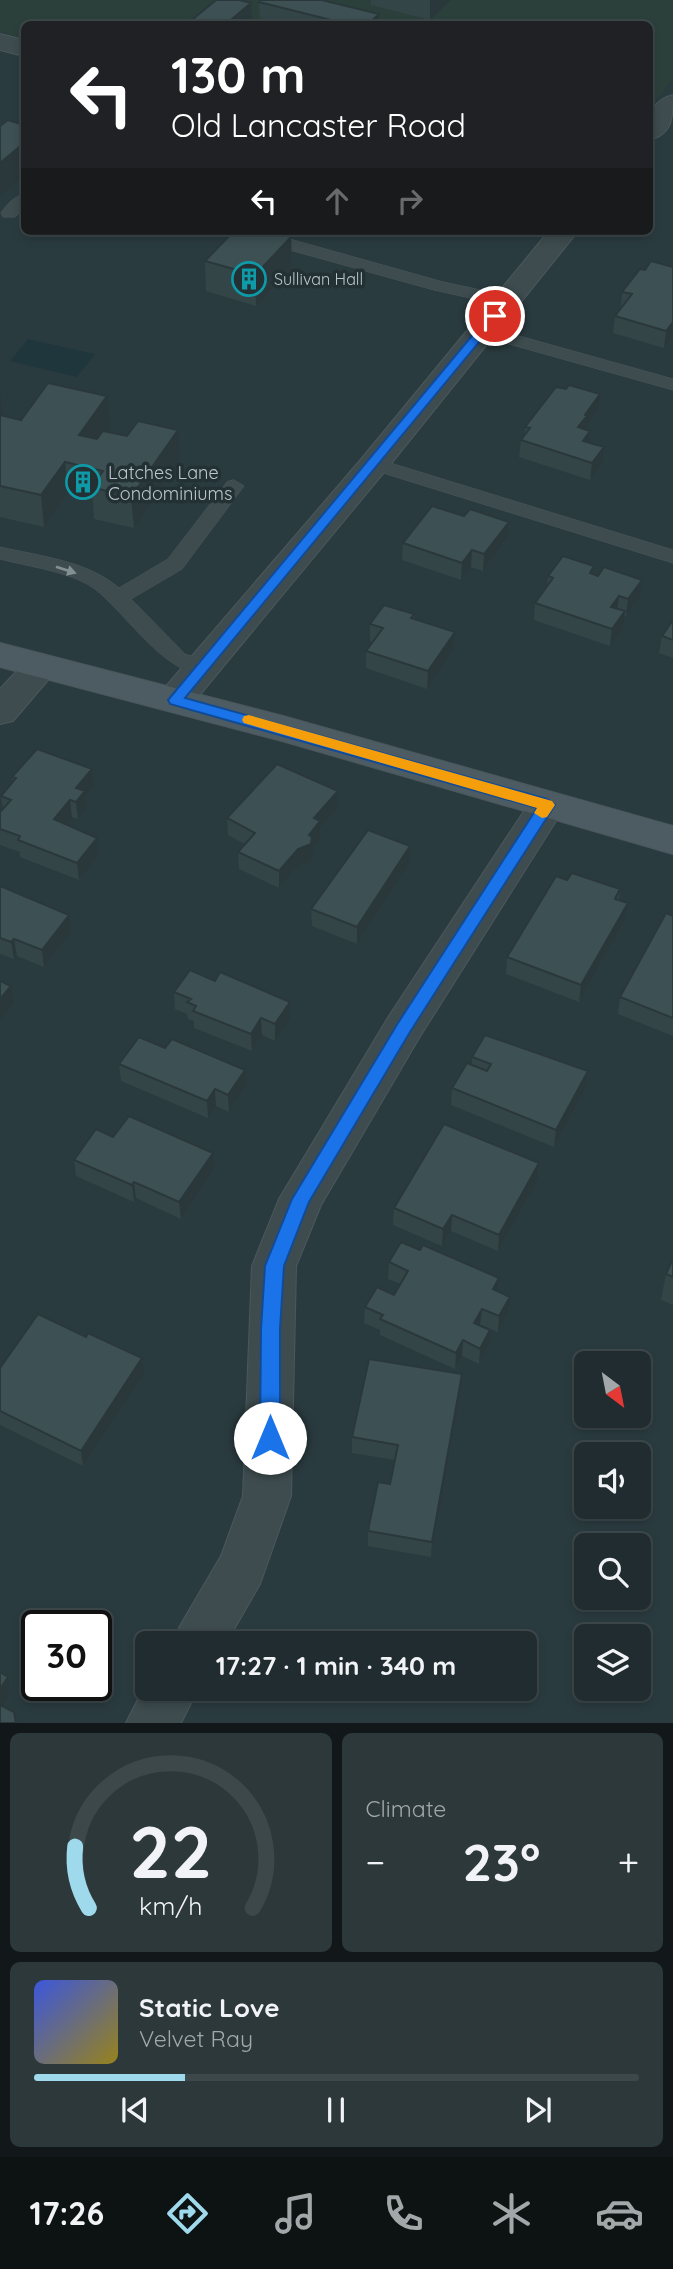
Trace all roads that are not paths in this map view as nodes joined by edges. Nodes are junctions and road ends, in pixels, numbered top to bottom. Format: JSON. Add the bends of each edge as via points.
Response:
{"nodes":[{"id":1,"x":0,"y":42,"type":"edge"},
{"id":2,"x":21,"y":47,"type":"edge"},
{"id":3,"x":673,"y":103,"type":"edge"},
{"id":4,"x":653,"y":127,"type":"edge"},
{"id":5,"x":21,"y":202,"type":"edge"},
{"id":6,"x":9,"y":213,"type":"dead end"},
{"id":7,"x":256,"y":235,"type":"edge"},
{"id":8,"x":561,"y":235,"type":"edge"},
{"id":9,"x":507,"y":301,"type":"junction"},
{"id":10,"x":483,"y":331,"type":"junction"},
{"id":11,"x":673,"y":385,"type":"edge"},
{"id":12,"x":374,"y":464,"type":"junction"},
{"id":13,"x":234,"y":486,"type":"dead end"},
{"id":14,"x":0,"y":553,"type":"edge"},
{"id":15,"x":673,"y":557,"type":"edge"},
{"id":16,"x":117,"y":598,"type":"junction"},
{"id":17,"x":0,"y":655,"type":"edge"},
{"id":18,"x":42,"y":666,"type":"junction"},
{"id":19,"x":202,"y":667,"type":"junction"},
{"id":20,"x":175,"y":700,"type":"junction"},
{"id":21,"x":0,"y":712,"type":"edge"},
{"id":22,"x":547,"y":805,"type":"junction"},
{"id":23,"x":673,"y":841,"type":"edge"},
{"id":24,"x":205,"y":1631,"type":"edge"},
{"id":25,"x":165,"y":1701,"type":"edge"},
{"id":26,"x":152,"y":1723,"type":"edge"}],
"edges":[{"from":1,"to":2,"type":"street"},
{"from":3,"to":4,"type":"street"},
{"from":5,"to":6,"type":"lane"},
{"from":7,"to":9,"type":"lane"},
{"from":8,"to":9,"type":"street"},
{"from":9,"to":10,"type":"street"},
{"from":10,"to":11,"type":"lane"},
{"from":10,"to":12,"type":"street"},
{"from":12,"to":15,"type":"lane"},
{"from":12,"to":19,"type":"street"},
{"from":13,"to":16,"type":"lane","via":[[175,564]]},
{"from":14,"to":16,"type":"lane","one_way":true,"via":[[98,581]]},
{"from":16,"to":19,"type":"lane","via":[[178,659]]},
{"from":17,"to":18,"type":"main road"},
{"from":18,"to":20,"type":"main road"},
{"from":18,"to":21,"type":"street"},
{"from":19,"to":20,"type":"street"},
{"from":20,"to":22,"type":"main road"},
{"from":22,"to":23,"type":"main road"},
{"from":22,"to":24,"type":"street","via":[[404,1027],[301,1199],[275,1266],[267,1496],[243,1567]]},
{"from":25,"to":26,"type":"street"}]}
